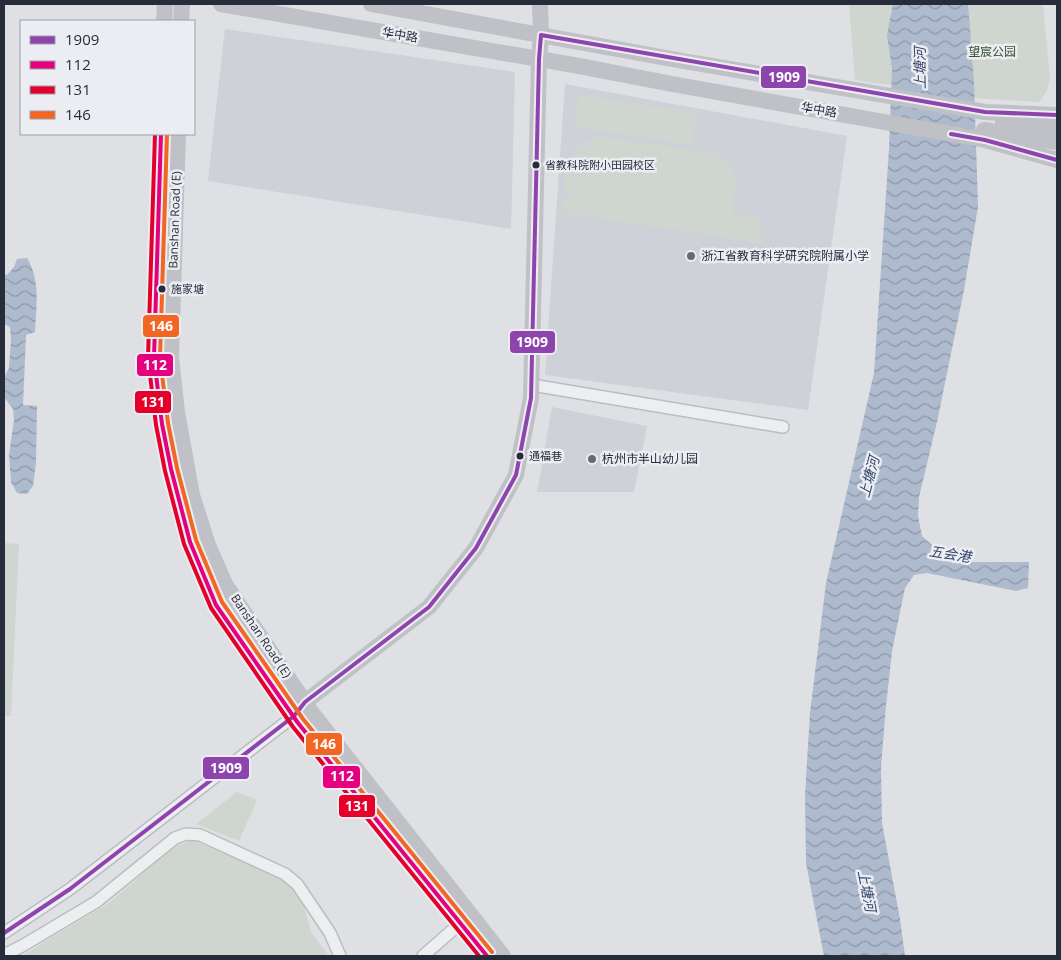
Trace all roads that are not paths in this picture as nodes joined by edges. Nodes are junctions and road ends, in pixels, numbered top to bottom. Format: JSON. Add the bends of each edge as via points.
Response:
{"nodes":[{"id":1,"x":165,"y":4,"type":"edge"},
{"id":2,"x":182,"y":4,"type":"edge"},
{"id":3,"x":221,"y":4,"type":"edge"},
{"id":4,"x":371,"y":4,"type":"edge"},
{"id":5,"x":540,"y":4,"type":"edge"},
{"id":6,"x":164,"y":20,"type":"edge"},
{"id":7,"x":181,"y":20,"type":"edge"},
{"id":8,"x":541,"y":35,"type":"junction"},
{"id":9,"x":584,"y":43,"type":"junction"},
{"id":10,"x":539,"y":59,"type":"junction"},
{"id":11,"x":579,"y":66,"type":"junction"},
{"id":12,"x":683,"y":75,"type":"junction"},
{"id":13,"x":1057,"y":115,"type":"edge"},
{"id":14,"x":1057,"y":130,"type":"edge"},
{"id":15,"x":161,"y":135,"type":"edge"},
{"id":16,"x":178,"y":135,"type":"edge"},
{"id":17,"x":1057,"y":142,"type":"edge"},
{"id":18,"x":1057,"y":160,"type":"edge"},
{"id":19,"x":532,"y":385,"type":"junction"},
{"id":20,"x":783,"y":427,"type":"dead end"},
{"id":21,"x":305,"y":702,"type":"junction"},
{"id":22,"x":294,"y":716,"type":"junction"},
{"id":23,"x":466,"y":919,"type":"junction"},
{"id":24,"x":4,"y":933,"type":"edge"},
{"id":25,"x":4,"y":955,"type":"edge"},
{"id":26,"x":340,"y":956,"type":"edge"},
{"id":27,"x":423,"y":956,"type":"edge"},
{"id":28,"x":488,"y":956,"type":"edge"},
{"id":29,"x":503,"y":956,"type":"edge"}],
"edges":[{"from":1,"to":6,"type":"main road"},
{"from":2,"to":7,"type":"main road"},
{"from":3,"to":10,"type":"main road","name":"华中路"},
{"from":4,"to":8,"type":"main road","name":"华中路"},
{"from":5,"to":8,"type":"main road"},
{"from":8,"to":9,"type":"main road","name":"华中路"},
{"from":8,"to":10,"type":"main road"},
{"from":9,"to":12,"type":"main road","name":"华中路"},
{"from":9,"to":13,"type":"main road","name":"华中路","via":[[985,112]]},
{"from":10,"to":11,"type":"main road","name":"华中路"},
{"from":10,"to":19,"type":"main road"},
{"from":11,"to":12,"type":"main road","name":"华中路"},
{"from":11,"to":18,"type":"main road","name":"华中路","via":[[985,140]]},
{"from":12,"to":14,"type":"main road","name":"华中路"},
{"from":12,"to":17,"type":"main road","name":"华中路"},
{"from":15,"to":22,"type":"main road","name":"Banshan Road (E)","via":[[154,358],[171,469],[190,542],[216,605]]},
{"from":16,"to":21,"type":"main road","name":"Banshan Road (E)","via":[[171,357],[176,412],[192,494],[208,545],[225,584]]},
{"from":19,"to":20,"type":"street"},
{"from":19,"to":21,"type":"main road","via":[[516,475],[476,548],[429,607]]},
{"from":21,"to":22,"type":"main road"},
{"from":21,"to":23,"type":"main road","name":"Banshan Road (E)"},
{"from":22,"to":23,"type":"main road","name":"Banshan Road (E)"},
{"from":22,"to":24,"type":"street","via":[[70,889]]},
{"from":23,"to":27,"type":"street"},
{"from":23,"to":28,"type":"main road","name":"Banshan Road (E)"},
{"from":23,"to":29,"type":"main road","name":"Banshan Road (E)"},
{"from":25,"to":26,"type":"street","via":[[96,902],[175,838],[186,834],[200,835],[285,874],[297,884],[322,921]]}]}
